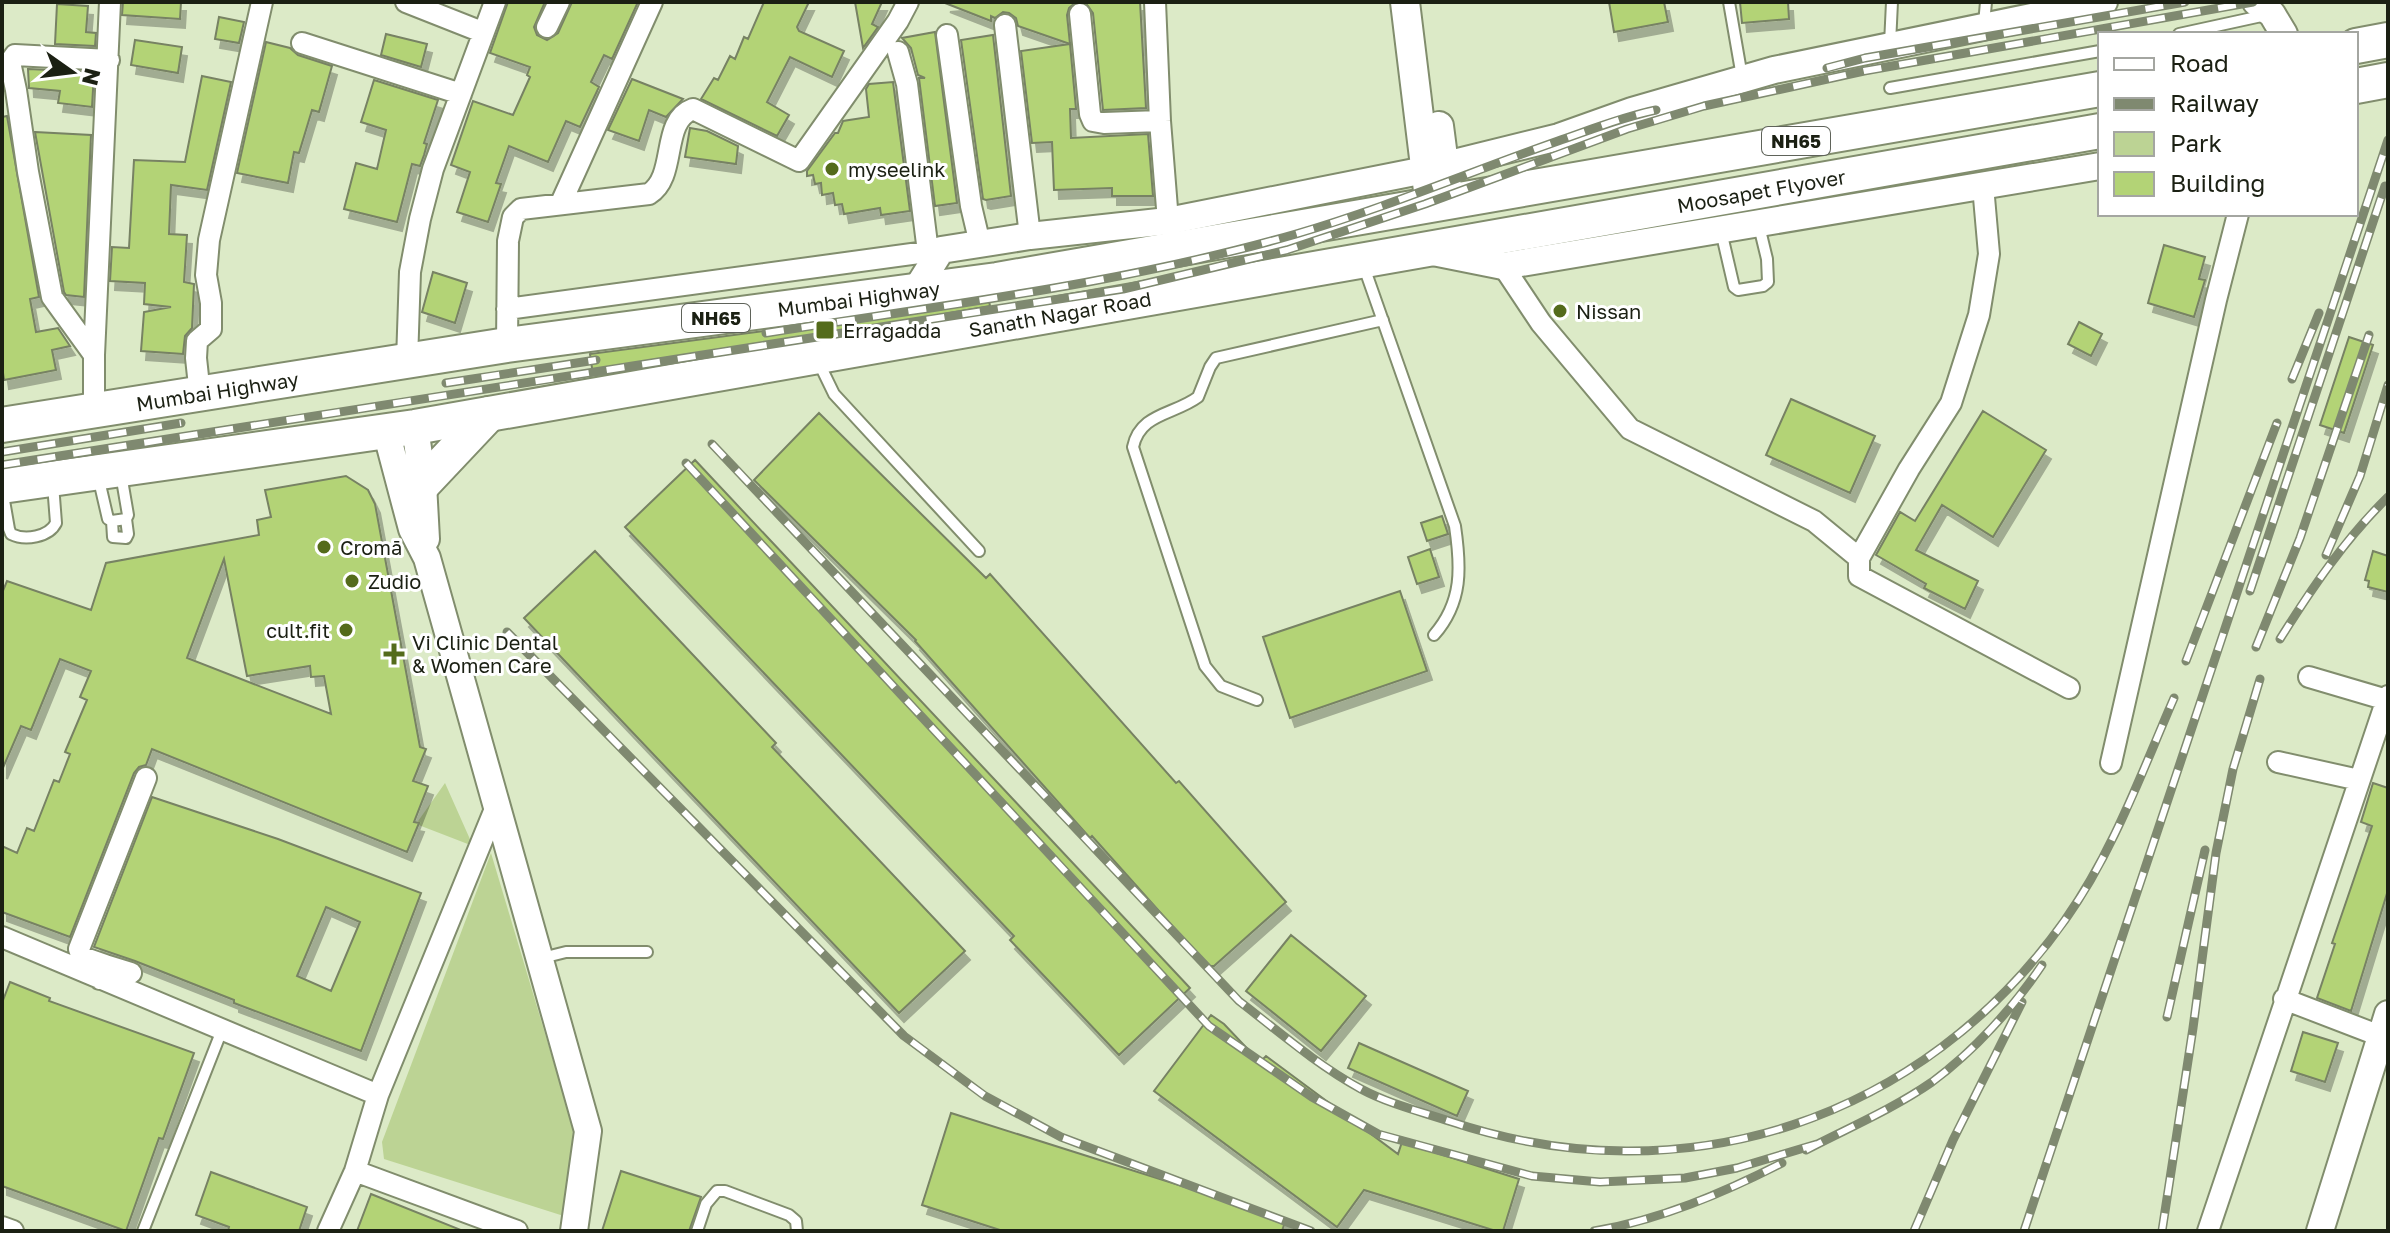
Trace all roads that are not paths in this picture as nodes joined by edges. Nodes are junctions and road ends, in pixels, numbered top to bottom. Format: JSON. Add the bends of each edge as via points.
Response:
{"nodes":[{"id":1,"x":110,"y":2,"type":"edge"},
{"id":2,"x":262,"y":2,"type":"edge"},
{"id":3,"x":406,"y":2,"type":"edge"},
{"id":4,"x":495,"y":2,"type":"edge"},
{"id":5,"x":559,"y":2,"type":"edge"},
{"id":6,"x":652,"y":2,"type":"edge"},
{"id":7,"x":908,"y":2,"type":"edge"},
{"id":8,"x":1155,"y":2,"type":"edge"},
{"id":9,"x":1405,"y":2,"type":"edge"},
{"id":10,"x":1421,"y":2,"type":"edge"},
{"id":11,"x":1729,"y":2,"type":"edge"},
{"id":12,"x":1892,"y":2,"type":"edge"},
{"id":13,"x":2093,"y":3,"type":"edge"},
{"id":14,"x":2013,"y":12,"type":"edge"},
{"id":15,"x":1080,"y":14,"type":"dead end"},
{"id":16,"x":1985,"y":14,"type":"edge"},
{"id":17,"x":2271,"y":17,"type":"edge"},
{"id":18,"x":1005,"y":25,"type":"dead end"},
{"id":19,"x":547,"y":27,"type":"dead end"},
{"id":20,"x":482,"y":32,"type":"junction"},
{"id":21,"x":2190,"y":32,"type":"edge"},
{"id":22,"x":947,"y":35,"type":"dead end"},
{"id":23,"x":2388,"y":40,"type":"edge"},
{"id":24,"x":302,"y":43,"type":"dead end"},
{"id":25,"x":1890,"y":45,"type":"junction"},
{"id":26,"x":2358,"y":46,"type":"edge"},
{"id":27,"x":2098,"y":51,"type":"edge"},
{"id":28,"x":898,"y":52,"type":"dead end"},
{"id":29,"x":109,"y":60,"type":"junction"},
{"id":30,"x":1742,"y":79,"type":"junction"},
{"id":31,"x":2388,"y":80,"type":"edge"},
{"id":32,"x":2358,"y":86,"type":"edge"},
{"id":33,"x":1890,"y":88,"type":"dead end"},
{"id":34,"x":2098,"y":89,"type":"edge"},
{"id":35,"x":461,"y":94,"type":"junction"},
{"id":36,"x":1160,"y":121,"type":"junction"},
{"id":37,"x":2098,"y":131,"type":"edge"},
{"id":38,"x":2098,"y":166,"type":"edge"},
{"id":39,"x":1435,"y":168,"type":"junction"},
{"id":40,"x":1983,"y":186,"type":"junction"},
{"id":41,"x":561,"y":203,"type":"junction"},
{"id":42,"x":1440,"y":205,"type":"junction"},
{"id":43,"x":2237,"y":216,"type":"edge"},
{"id":44,"x":1168,"y":221,"type":"junction"},
{"id":45,"x":1759,"y":224,"type":"junction"},
{"id":46,"x":1720,"y":229,"type":"junction"},
{"id":47,"x":1030,"y":236,"type":"junction"},
{"id":48,"x":980,"y":244,"type":"junction"},
{"id":49,"x":1204,"y":244,"type":"junction"},
{"id":50,"x":1423,"y":250,"type":"joint"},
{"id":51,"x":935,"y":251,"type":"junction"},
{"id":52,"x":1501,"y":252,"type":"junction"},
{"id":53,"x":1361,"y":261,"type":"junction"},
{"id":54,"x":1062,"y":269,"type":"junction"},
{"id":55,"x":1212,"y":287,"type":"junction"},
{"id":56,"x":914,"y":293,"type":"junction"},
{"id":57,"x":702,"y":301,"type":"junction"},
{"id":58,"x":507,"y":309,"type":"junction"},
{"id":59,"x":1069,"y":312,"type":"junction"},
{"id":60,"x":1383,"y":320,"type":"junction"},
{"id":61,"x":507,"y":345,"type":"junction"},
{"id":62,"x":94,"y":355,"type":"junction"},
{"id":63,"x":816,"y":356,"type":"junction"},
{"id":64,"x":407,"y":361,"type":"junction"},
{"id":65,"x":200,"y":395,"type":"junction"},
{"id":66,"x":94,"y":409,"type":"junction"},
{"id":67,"x":489,"y":414,"type":"junction"},
{"id":68,"x":2,"y":425,"type":"edge"},
{"id":69,"x":401,"y":429,"type":"junction"},
{"id":70,"x":108,"y":470,"type":"junction"},
{"id":71,"x":52,"y":478,"type":"junction"},
{"id":72,"x":423,"y":484,"type":"junction"},
{"id":73,"x":2,"y":486,"type":"edge"},
{"id":74,"x":126,"y":519,"type":"junction"},
{"id":75,"x":112,"y":521,"type":"junction"},
{"id":76,"x":979,"y":551,"type":"dead end"},
{"id":77,"x":427,"y":558,"type":"junction"},
{"id":78,"x":1859,"y":558,"type":"junction"},
{"id":79,"x":1434,"y":635,"type":"dead end"},
{"id":80,"x":2309,"y":677,"type":"dead end"},
{"id":81,"x":2069,"y":688,"type":"dead end"},
{"id":82,"x":2387,"y":698,"type":"edge"},
{"id":83,"x":1257,"y":700,"type":"dead end"},
{"id":84,"x":2278,"y":762,"type":"dead end"},
{"id":85,"x":2111,"y":763,"type":"dead end"},
{"id":86,"x":146,"y":778,"type":"dead end"},
{"id":87,"x":2359,"y":780,"type":"junction"},
{"id":88,"x":497,"y":804,"type":"junction"},
{"id":89,"x":2,"y":937,"type":"edge"},
{"id":90,"x":647,"y":952,"type":"dead end"},
{"id":91,"x":540,"y":959,"type":"junction"},
{"id":92,"x":113,"y":974,"type":"junction"},
{"id":93,"x":2284,"y":999,"type":"junction"},
{"id":94,"x":222,"y":1030,"type":"junction"},
{"id":95,"x":2386,"y":1030,"type":"edge"},
{"id":96,"x":378,"y":1095,"type":"junction"},
{"id":97,"x":355,"y":1171,"type":"junction"},
{"id":98,"x":2,"y":1227,"type":"edge"},
{"id":99,"x":573,"y":1230,"type":"edge"},
{"id":100,"x":13,"y":1231,"type":"edge"},
{"id":101,"x":143,"y":1231,"type":"edge"},
{"id":102,"x":328,"y":1231,"type":"edge"},
{"id":103,"x":517,"y":1231,"type":"edge"},
{"id":104,"x":697,"y":1231,"type":"edge"},
{"id":105,"x":797,"y":1231,"type":"edge"},
{"id":106,"x":2208,"y":1231,"type":"edge"},
{"id":107,"x":2320,"y":1231,"type":"edge"}],
"edges":[{"from":1,"to":29,"type":"street"},
{"from":2,"to":65,"type":"street","via":[[209,240],[211,329],[197,341]]},
{"from":3,"to":20,"type":"street"},
{"from":4,"to":20,"type":"street"},
{"from":5,"to":19,"type":"street"},
{"from":6,"to":41,"type":"street"},
{"from":7,"to":41,"type":"street","via":[[799,161],[693,109],[676,124],[661,183],[649,194]]},
{"from":8,"to":36,"type":"street"},
{"from":9,"to":39,"type":"main road"},
{"from":10,"to":39,"type":"main road"},
{"from":11,"to":30,"type":"lane"},
{"from":12,"to":25,"type":"lane"},
{"from":13,"to":14,"type":"street"},
{"from":14,"to":16,"type":"street"},
{"from":15,"to":36,"type":"street","via":[[1093,121]]},
{"from":16,"to":25,"type":"street"},
{"from":17,"to":21,"type":"lane"},
{"from":18,"to":47,"type":"street"},
{"from":20,"to":35,"type":"street"},
{"from":22,"to":48,"type":"street"},
{"from":23,"to":26,"type":"highway"},
{"from":24,"to":35,"type":"street"},
{"from":25,"to":30,"type":"street"},
{"from":27,"to":33,"type":"lane"},
{"from":28,"to":51,"type":"street"},
{"from":29,"to":62,"type":"street"},
{"from":29,"to":62,"type":"street","via":[[10,58],[52,297]]},
{"from":30,"to":39,"type":"street","via":[[1559,137]]},
{"from":31,"to":32,"type":"highway"},
{"from":34,"to":42,"type":"highway","number":"NH65"},
{"from":35,"to":64,"type":"street","via":[[420,219],[410,272]]},
{"from":36,"to":44,"type":"street"},
{"from":37,"to":52,"type":"highway","name":"Moosapet Flyover","number":"NH65"},
{"from":38,"to":40,"type":"street"},
{"from":39,"to":42,"type":"main road"},
{"from":39,"to":44,"type":"street"},
{"from":40,"to":45,"type":"street"},
{"from":40,"to":78,"type":"street","via":[[1989,254],[1979,315],[1951,403]]},
{"from":41,"to":58,"type":"street","via":[[521,209],[513,217]]},
{"from":42,"to":49,"type":"highway","name":"Mumbai Highway","number":"NH65"},
{"from":43,"to":85,"type":"street"},
{"from":44,"to":47,"type":"street"},
{"from":45,"to":46,"type":"street"},
{"from":45,"to":46,"type":"lane","via":[[1768,282],[1738,290]]},
{"from":46,"to":52,"type":"street"},
{"from":47,"to":48,"type":"street"},
{"from":48,"to":51,"type":"street"},
{"from":49,"to":54,"type":"highway","name":"Mumbai Highway","number":"NH65"},
{"from":49,"to":55,"type":"highway"},
{"from":50,"to":52,"type":"highway","name":"Moosapet Flyover","number":"NH65"},
{"from":50,"to":53,"type":"highway","name":"Sanath Nagar Road","number":"NH65"},
{"from":51,"to":56,"type":"street"},
{"from":51,"to":57,"type":"street"},
{"from":52,"to":78,"type":"street","via":[[1541,323],[1630,429],[1814,521]]},
{"from":53,"to":55,"type":"highway","name":"Sanath Nagar Road","number":"NH65"},
{"from":53,"to":60,"type":"lane"},
{"from":54,"to":56,"type":"highway","name":"Mumbai Highway","number":"NH65"},
{"from":54,"to":59,"type":"highway"},
{"from":55,"to":59,"type":"highway","name":"Sanath Nagar Road","number":"NH65"},
{"from":56,"to":57,"type":"highway","name":"Mumbai Highway","number":"NH65"},
{"from":57,"to":58,"type":"street"},
{"from":57,"to":61,"type":"highway","name":"Mumbai Highway","number":"NH65"},
{"from":58,"to":61,"type":"street"},
{"from":59,"to":63,"type":"highway","name":"Sanath Nagar Road","number":"NH65"},
{"from":60,"to":79,"type":"lane","via":[[1455,526],[1460,561],[1456,595],[1448,619]]},
{"from":60,"to":83,"type":"lane","via":[[1216,358],[1198,397],[1153,418],[1136,433],[1133,447],[1205,666],[1221,686]]},
{"from":61,"to":64,"type":"highway","name":"Mumbai Highway","number":"NH65"},
{"from":62,"to":66,"type":"street"},
{"from":63,"to":67,"type":"highway","name":"Sanath Nagar Road","number":"NH65"},
{"from":63,"to":76,"type":"lane","via":[[834,394]]},
{"from":64,"to":65,"type":"highway","name":"Mumbai Highway","number":"NH65"},
{"from":65,"to":66,"type":"highway","name":"Mumbai Highway","number":"NH65"},
{"from":66,"to":68,"type":"highway","name":"Mumbai Highway","number":"NH65"},
{"from":67,"to":69,"type":"highway","name":"Sanath Nagar Road","number":"NH65"},
{"from":67,"to":72,"type":"highway"},
{"from":69,"to":70,"type":"highway","number":"NH65"},
{"from":69,"to":72,"type":"street"},
{"from":69,"to":77,"type":"street","via":[[412,529]]},
{"from":70,"to":71,"type":"highway","number":"NH65"},
{"from":70,"to":74,"type":"lane"},
{"from":70,"to":75,"type":"lane"},
{"from":71,"to":73,"type":"highway","number":"NH65"},
{"from":71,"to":73,"type":"lane","via":[[56,523],[43,534],[11,534]]},
{"from":72,"to":77,"type":"street"},
{"from":74,"to":75,"type":"lane"},
{"from":74,"to":75,"type":"lane","via":[[126,538],[113,537]]},
{"from":77,"to":88,"type":"street"},
{"from":78,"to":81,"type":"street","via":[[1859,576]]},
{"from":80,"to":82,"type":"street"},
{"from":82,"to":87,"type":"street"},
{"from":84,"to":87,"type":"street"},
{"from":86,"to":92,"type":"street","via":[[79,949],[82,957]]},
{"from":87,"to":93,"type":"street"},
{"from":88,"to":91,"type":"street"},
{"from":88,"to":96,"type":"street"},
{"from":89,"to":92,"type":"street"},
{"from":90,"to":91,"type":"lane","via":[[566,952]]},
{"from":91,"to":99,"type":"street","via":[[588,1131]]},
{"from":92,"to":94,"type":"street"},
{"from":93,"to":95,"type":"street"},
{"from":93,"to":106,"type":"street"},
{"from":94,"to":96,"type":"street"},
{"from":94,"to":101,"type":"lane"},
{"from":95,"to":107,"type":"street"},
{"from":96,"to":97,"type":"street"},
{"from":97,"to":102,"type":"street"},
{"from":97,"to":103,"type":"street"},
{"from":98,"to":100,"type":"street"},
{"from":104,"to":105,"type":"lane","via":[[706,1204],[717,1191],[725,1191],[789,1215]]}]}
